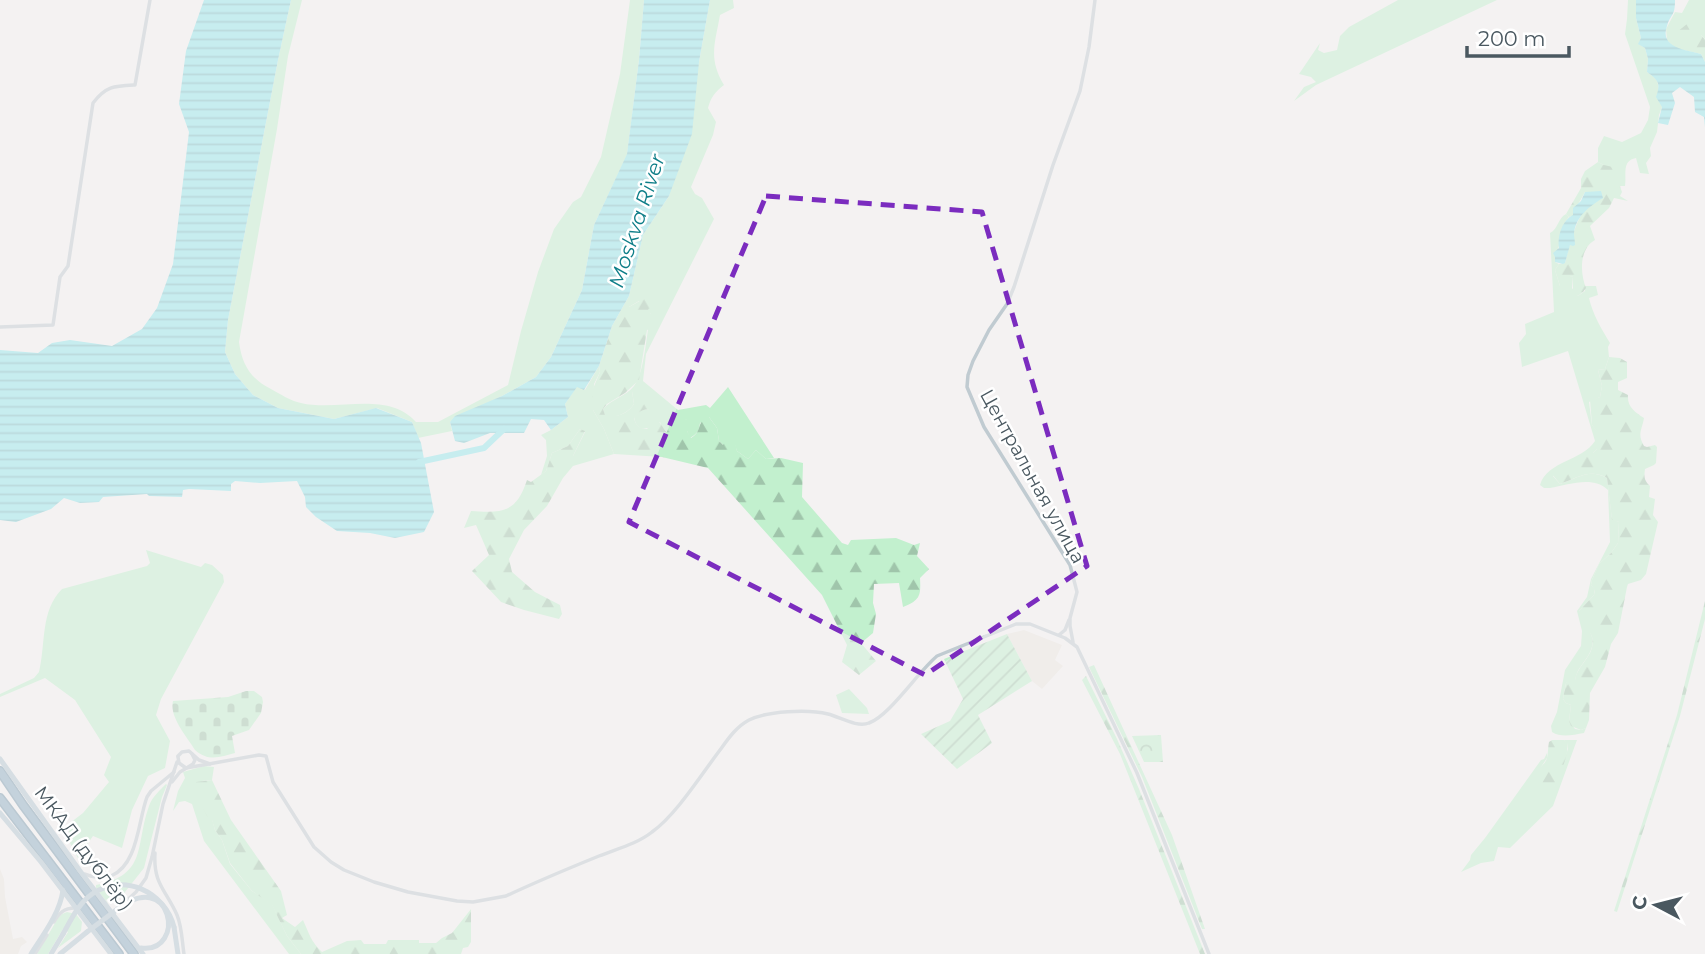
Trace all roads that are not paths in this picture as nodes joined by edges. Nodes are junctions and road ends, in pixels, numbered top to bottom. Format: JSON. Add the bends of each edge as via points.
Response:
{"nodes":[{"id":1,"x":150,"y":0,"type":"edge"},
{"id":2,"x":1095,"y":0,"type":"edge"},
{"id":3,"x":0,"y":327,"type":"edge"},
{"id":4,"x":1070,"y":618,"type":"junction"},
{"id":5,"x":1059,"y":635,"type":"junction"},
{"id":6,"x":1074,"y":643,"type":"junction"},
{"id":7,"x":192,"y":754,"type":"junction"},
{"id":8,"x":178,"y":757,"type":"junction"},
{"id":9,"x":0,"y":759,"type":"edge"},
{"id":10,"x":212,"y":764,"type":"junction"},
{"id":11,"x":188,"y":768,"type":"junction"},
{"id":12,"x":0,"y":771,"type":"edge"},
{"id":13,"x":174,"y":772,"type":"junction"},
{"id":14,"x":167,"y":792,"type":"junction"},
{"id":15,"x":0,"y":798,"type":"edge"},
{"id":16,"x":0,"y":813,"type":"edge"},
{"id":17,"x":157,"y":837,"type":"junction"},
{"id":18,"x":80,"y":871,"type":"junction"},
{"id":19,"x":63,"y":890,"type":"junction"},
{"id":20,"x":124,"y":904,"type":"junction"},
{"id":21,"x":77,"y":908,"type":"junction"},
{"id":22,"x":134,"y":941,"type":"junction"},
{"id":23,"x":33,"y":954,"type":"edge"},
{"id":24,"x":51,"y":954,"type":"edge"},
{"id":25,"x":60,"y":954,"type":"edge"},
{"id":26,"x":111,"y":954,"type":"edge"},
{"id":27,"x":119,"y":954,"type":"edge"},
{"id":28,"x":134,"y":954,"type":"edge"},
{"id":29,"x":143,"y":954,"type":"edge"},
{"id":30,"x":178,"y":954,"type":"edge"},
{"id":31,"x":184,"y":954,"type":"edge"},
{"id":32,"x":1209,"y":954,"type":"edge"}],
"edges":[{"from":1,"to":3,"type":"street","via":[[135,85],[114,86],[93,103],[68,266],[60,277],[53,325]]},
{"from":2,"to":4,"type":"street","name":"Центральная улица","via":[[1080,91],[1014,287],[973,361],[967,387],[985,427],[1070,565],[1077,592]]},
{"from":4,"to":5,"type":"street"},
{"from":4,"to":6,"type":"street","name":"Центральная улица"},
{"from":5,"to":6,"type":"street"},
{"from":5,"to":10,"type":"street","via":[[1017,624],[943,652],[879,717],[866,724],[804,712],[755,718],[738,728],[651,833],[506,896],[473,902],[401,890],[331,862],[314,847],[292,813],[273,782],[266,756]]},
{"from":6,"to":32,"type":"street","name":"Центральная улица","via":[[1137,773]]},
{"from":7,"to":8,"type":"street","via":[[184,751]]},
{"from":7,"to":10,"type":"street"},
{"from":7,"to":11,"type":"street","via":[[194,762]]},
{"from":8,"to":11,"type":"street","via":[[180,765]]},
{"from":8,"to":13,"type":"street"},
{"from":9,"to":18,"type":"main road","name":"МКАД (дублёр)"},
{"from":10,"to":11,"type":"street"},
{"from":11,"to":14,"type":"street"},
{"from":12,"to":28,"type":"highway"},
{"from":13,"to":14,"type":"street"},
{"from":13,"to":18,"type":"street","via":[[150,791],[133,851],[123,868],[100,878]]},
{"from":14,"to":17,"type":"street"},
{"from":15,"to":27,"type":"highway"},
{"from":16,"to":19,"type":"main road"},
{"from":17,"to":20,"type":"street","via":[[146,878]]},
{"from":17,"to":31,"type":"street","via":[[156,874],[176,915]]},
{"from":18,"to":22,"type":"main road","name":"МКАД (дублёр)"},
{"from":19,"to":21,"type":"main road"},
{"from":19,"to":23,"type":"main road"},
{"from":20,"to":22,"type":"main road","via":[[147,899],[159,908],[168,925],[168,940],[161,949],[149,951]]},
{"from":20,"to":25,"type":"main road","bridge":true},
{"from":21,"to":23,"type":"street","via":[[60,913]]},
{"from":21,"to":26,"type":"main road"},
{"from":22,"to":29,"type":"main road","name":"МКАД (дублёр)"},
{"from":24,"to":30,"type":"main road","bridge":true,"via":[[89,896],[118,885],[153,894],[168,911]]}]}
